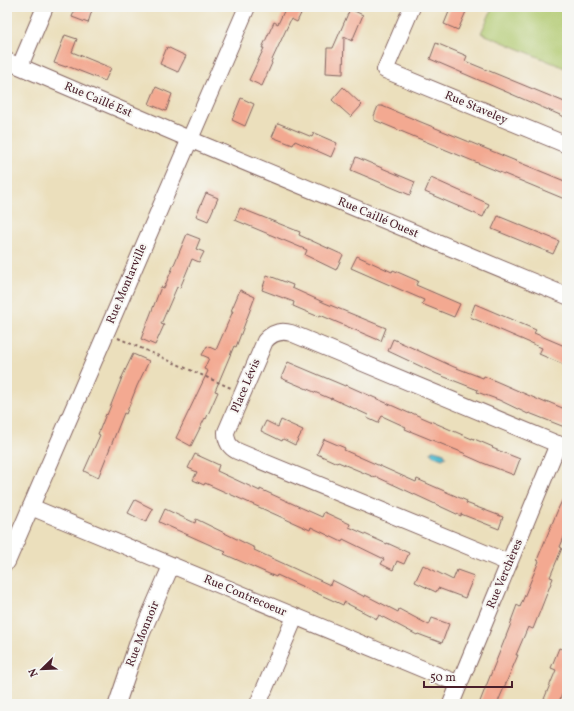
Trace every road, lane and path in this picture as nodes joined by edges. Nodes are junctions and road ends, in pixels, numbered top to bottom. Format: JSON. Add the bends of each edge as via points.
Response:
{"nodes":[{"id":1,"x":45,"y":7,"type":"edge"},
{"id":2,"x":247,"y":7,"type":"edge"},
{"id":3,"x":412,"y":7,"type":"edge"},
{"id":4,"x":13,"y":63,"type":"edge"},
{"id":5,"x":190,"y":139,"type":"junction"},
{"id":6,"x":567,"y":145,"type":"edge"},
{"id":7,"x":567,"y":296,"type":"edge"},
{"id":8,"x":116,"y":337,"type":"dead end"},
{"id":9,"x":243,"y":393,"type":"junction"},
{"id":10,"x":563,"y":446,"type":"edge"},
{"id":11,"x":31,"y":507,"type":"junction"},
{"id":12,"x":7,"y":562,"type":"edge"},
{"id":13,"x":510,"y":563,"type":"junction"},
{"id":14,"x":171,"y":566,"type":"junction"},
{"id":15,"x":295,"y":617,"type":"junction"},
{"id":16,"x":459,"y":684,"type":"junction"},
{"id":17,"x":117,"y":704,"type":"edge"},
{"id":18,"x":258,"y":704,"type":"edge"},
{"id":19,"x":451,"y":704,"type":"edge"}],
"edges":[{"from":1,"to":4,"type":"street"},
{"from":2,"to":5,"type":"street","name":"Rue Montarville"},
{"from":3,"to":6,"type":"street","name":"Rue Staveley","via":[[385,70]]},
{"from":4,"to":5,"type":"street","name":"Rue Caillé Est"},
{"from":5,"to":7,"type":"street","name":"Rue Caillé Ouest"},
{"from":5,"to":11,"type":"street","name":"Rue Montarville"},
{"from":8,"to":9,"type":"path"},
{"from":9,"to":10,"type":"street","name":"Place Lévis","via":[[265,341],[277,333],[288,332]]},
{"from":9,"to":13,"type":"street","name":"Place Lévis","via":[[226,432],[227,442],[234,450]]},
{"from":10,"to":13,"type":"street","name":"Rue Verchères"},
{"from":11,"to":12,"type":"street","name":"Rue Montarville"},
{"from":11,"to":14,"type":"street","name":"Rue Contrecoeur"},
{"from":13,"to":16,"type":"street","name":"Rue Verchères"},
{"from":14,"to":15,"type":"street","name":"Rue Contrecoeur"},
{"from":14,"to":17,"type":"street","name":"Rue Monnoir","via":[[136,647]]},
{"from":15,"to":16,"type":"street","name":"Rue Contrecoeur"},
{"from":15,"to":18,"type":"street"},
{"from":16,"to":19,"type":"street","name":"Rue Verchères"}]}
